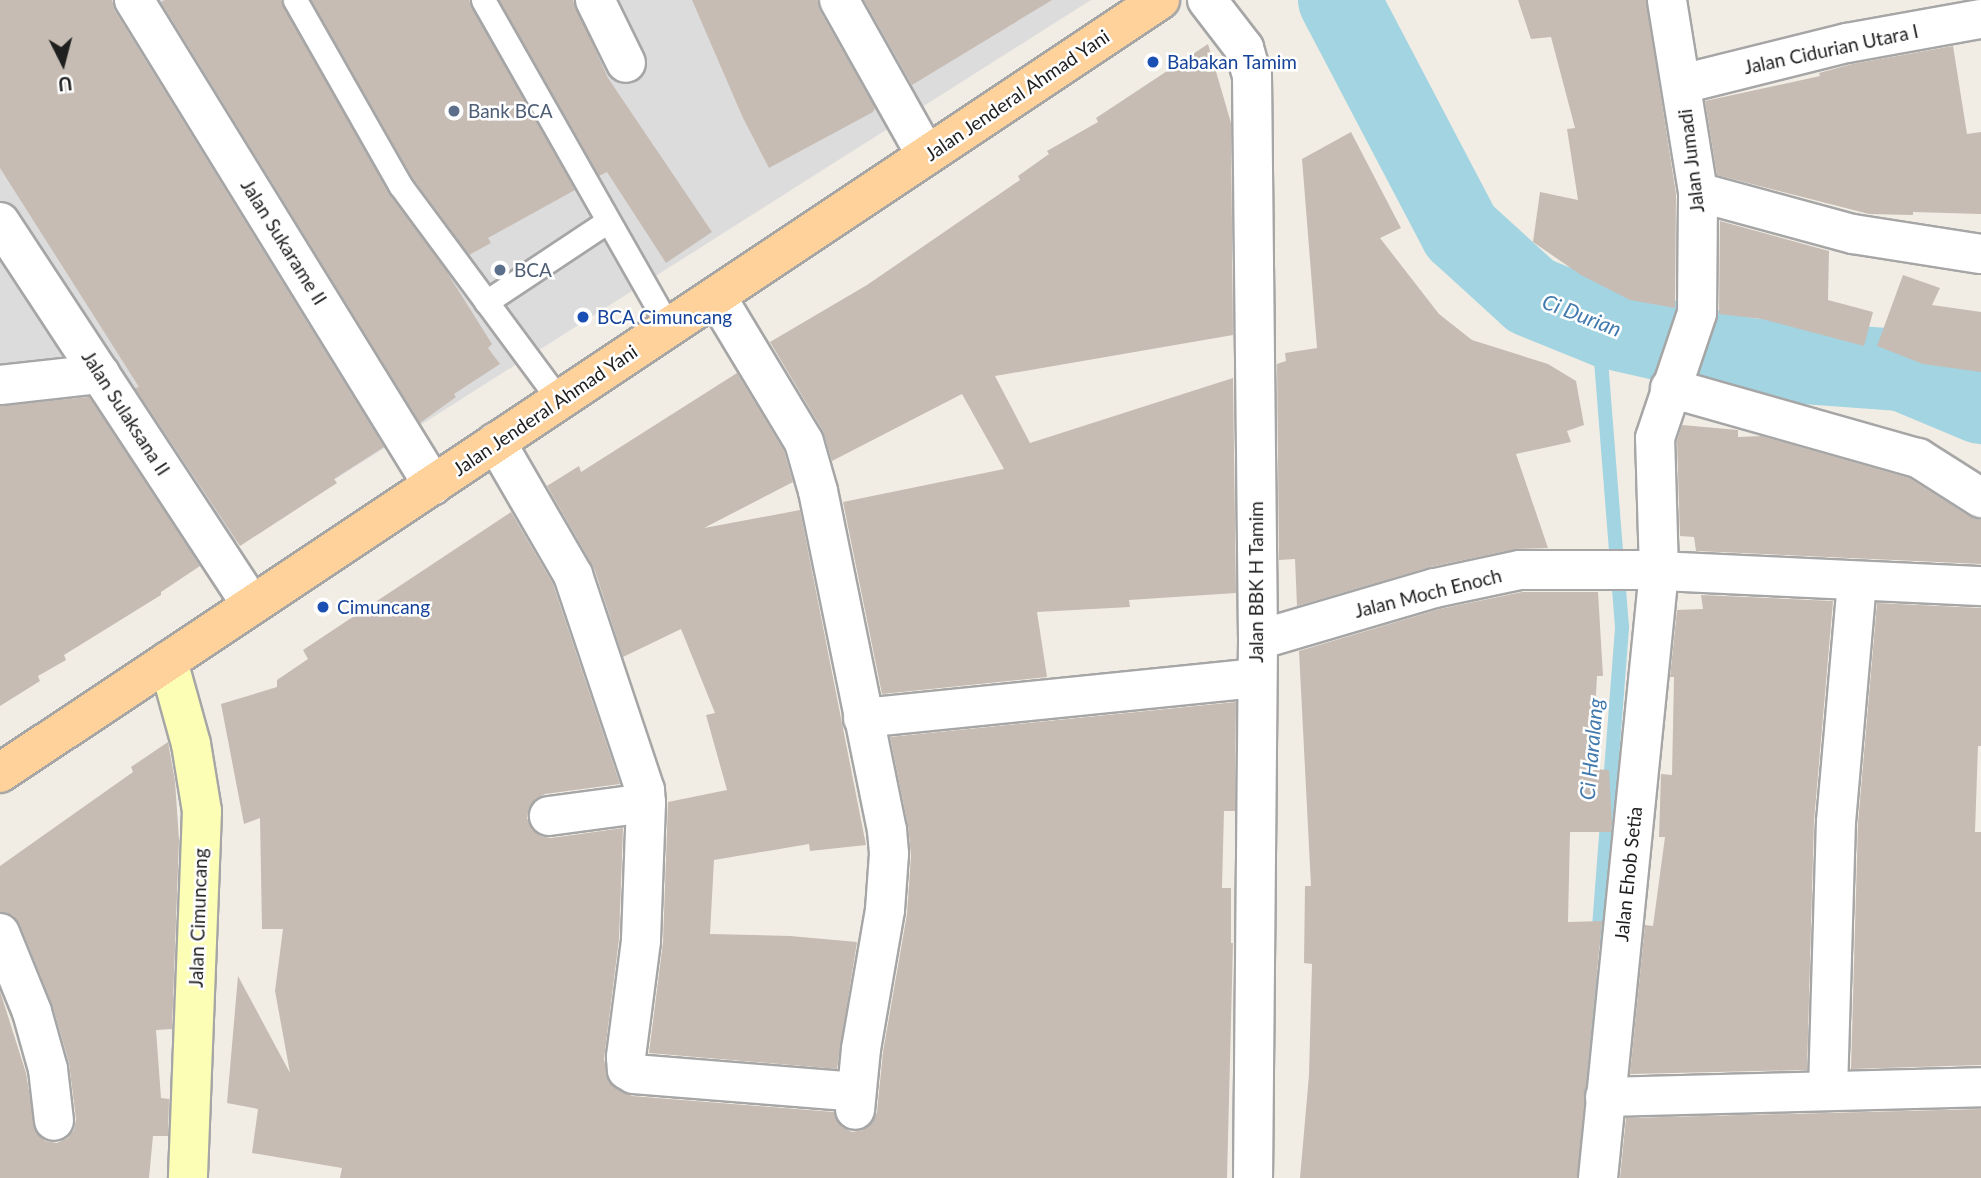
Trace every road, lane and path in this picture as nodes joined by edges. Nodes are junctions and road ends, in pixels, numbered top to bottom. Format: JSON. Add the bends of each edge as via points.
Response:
{"nodes":[{"id":1,"x":134,"y":0,"type":"edge"},
{"id":2,"x":295,"y":0,"type":"edge"},
{"id":3,"x":483,"y":0,"type":"edge"},
{"id":4,"x":595,"y":0,"type":"edge"},
{"id":5,"x":839,"y":0,"type":"edge"},
{"id":6,"x":1160,"y":0,"type":"edge"},
{"id":7,"x":1208,"y":0,"type":"edge"},
{"id":8,"x":1667,"y":0,"type":"edge"},
{"id":9,"x":1981,"y":19,"type":"edge"},
{"id":10,"x":626,"y":63,"type":"dead end"},
{"id":11,"x":1682,"y":83,"type":"junction"},
{"id":12,"x":926,"y":155,"type":"junction"},
{"id":13,"x":1698,"y":192,"type":"junction"},
{"id":14,"x":608,"y":221,"type":"junction"},
{"id":15,"x":0,"y":222,"type":"edge"},
{"id":16,"x":1981,"y":254,"type":"edge"},
{"id":17,"x":716,"y":296,"type":"junction"},
{"id":18,"x":486,"y":302,"type":"junction"},
{"id":19,"x":668,"y":327,"type":"junction"},
{"id":20,"x":100,"y":374,"type":"junction"},
{"id":21,"x":0,"y":385,"type":"edge"},
{"id":22,"x":1670,"y":388,"type":"junction"},
{"id":23,"x":560,"y":401,"type":"junction"},
{"id":24,"x":496,"y":442,"type":"junction"},
{"id":25,"x":433,"y":485,"type":"junction"},
{"id":26,"x":1981,"y":498,"type":"edge"},
{"id":27,"x":1634,"y":570,"type":"junction"},
{"id":28,"x":1857,"y":582,"type":"junction"},
{"id":29,"x":1981,"y":586,"type":"edge"},
{"id":30,"x":252,"y":605,"type":"junction"},
{"id":31,"x":1258,"y":640,"type":"junction"},
{"id":32,"x":168,"y":661,"type":"junction"},
{"id":33,"x":1256,"y":678,"type":"junction"},
{"id":34,"x":863,"y":718,"type":"junction"},
{"id":35,"x":0,"y":773,"type":"edge"},
{"id":36,"x":646,"y":803,"type":"junction"},
{"id":37,"x":549,"y":816,"type":"dead end"},
{"id":38,"x":0,"y":933,"type":"edge"},
{"id":39,"x":1981,"y":1087,"type":"edge"},
{"id":40,"x":1828,"y":1090,"type":"junction"},
{"id":41,"x":1605,"y":1097,"type":"junction"},
{"id":42,"x":54,"y":1121,"type":"dead end"},
{"id":43,"x":188,"y":1178,"type":"edge"},
{"id":44,"x":1253,"y":1178,"type":"edge"},
{"id":45,"x":1598,"y":1178,"type":"edge"}],
"edges":[{"from":1,"to":25,"type":"street","name":"Jalan Sukarame II"},
{"from":2,"to":18,"type":"lane","via":[[400,185]]},
{"from":3,"to":14,"type":"lane"},
{"from":4,"to":10,"type":"street"},
{"from":5,"to":12,"type":"street"},
{"from":6,"to":12,"type":"main road","name":"Jalan Jenderal Ahmad Yani"},
{"from":7,"to":31,"type":"street","name":"Jalan BBK H Tamim","via":[[1244,48],[1252,76]]},
{"from":8,"to":11,"type":"street","name":"Jalan Jumadi"},
{"from":9,"to":11,"type":"street","name":"Jalan Cidurian Utara I","via":[[1847,43]]},
{"from":11,"to":13,"type":"street","name":"Jalan Jumadi"},
{"from":12,"to":17,"type":"main road","name":"Jalan Jenderal Ahmad Yani"},
{"from":13,"to":16,"type":"street","via":[[1853,234]]},
{"from":13,"to":22,"type":"street","name":"Jalan Jumadi","via":[[1697,313]]},
{"from":14,"to":18,"type":"lane"},
{"from":14,"to":19,"type":"lane"},
{"from":15,"to":20,"type":"street","name":"Jalan Sulaksana II"},
{"from":17,"to":19,"type":"main road","name":"Jalan Jenderal Ahmad Yani"},
{"from":17,"to":34,"type":"street","via":[[804,442]]},
{"from":18,"to":23,"type":"lane"},
{"from":19,"to":23,"type":"main road","name":"Jalan Jenderal Ahmad Yani"},
{"from":20,"to":21,"type":"street"},
{"from":20,"to":30,"type":"street","name":"Jalan Sulaksana II"},
{"from":22,"to":26,"type":"street","via":[[1918,458]]},
{"from":22,"to":27,"type":"street","name":"Jalan Ehob Setia","via":[[1655,438]]},
{"from":23,"to":24,"type":"main road","name":"Jalan Jenderal Ahmad Yani"},
{"from":24,"to":25,"type":"main road","name":"Jalan Jenderal Ahmad Yani"},
{"from":24,"to":36,"type":"street","via":[[573,575]]},
{"from":25,"to":30,"type":"main road","name":"Jalan Jenderal Ahmad Yani"},
{"from":27,"to":28,"type":"street","name":"Jalan Moch Enoch"},
{"from":27,"to":31,"type":"street","name":"Jalan Moch Enoch","via":[[1520,570],[1447,585]]},
{"from":27,"to":41,"type":"street","name":"Jalan Ehob Setia"},
{"from":28,"to":29,"type":"street","name":"Jalan Moch Enoch"},
{"from":28,"to":40,"type":"street","via":[[1836,822]]},
{"from":30,"to":32,"type":"main road","name":"Jalan Jenderal Ahmad Yani"},
{"from":31,"to":33,"type":"street","name":"Jalan BBK H Tamim"},
{"from":32,"to":35,"type":"main road","name":"Jalan Jenderal Ahmad Yani"},
{"from":32,"to":43,"type":"street","name":"Jalan Cimuncang","via":[[191,744],[202,811]]},
{"from":33,"to":34,"type":"street"},
{"from":33,"to":44,"type":"street","name":"Jalan BBK H Tamim"},
{"from":34,"to":36,"type":"street","via":[[889,854],[883,929],[855,1101],[627,1070],[641,941]]},
{"from":36,"to":37,"type":"street"},
{"from":38,"to":42,"type":"street","via":[[32,1012],[48,1069]]},
{"from":39,"to":40,"type":"street"},
{"from":40,"to":41,"type":"street"},
{"from":41,"to":45,"type":"street","name":"Jalan Ehob Setia"}]}
